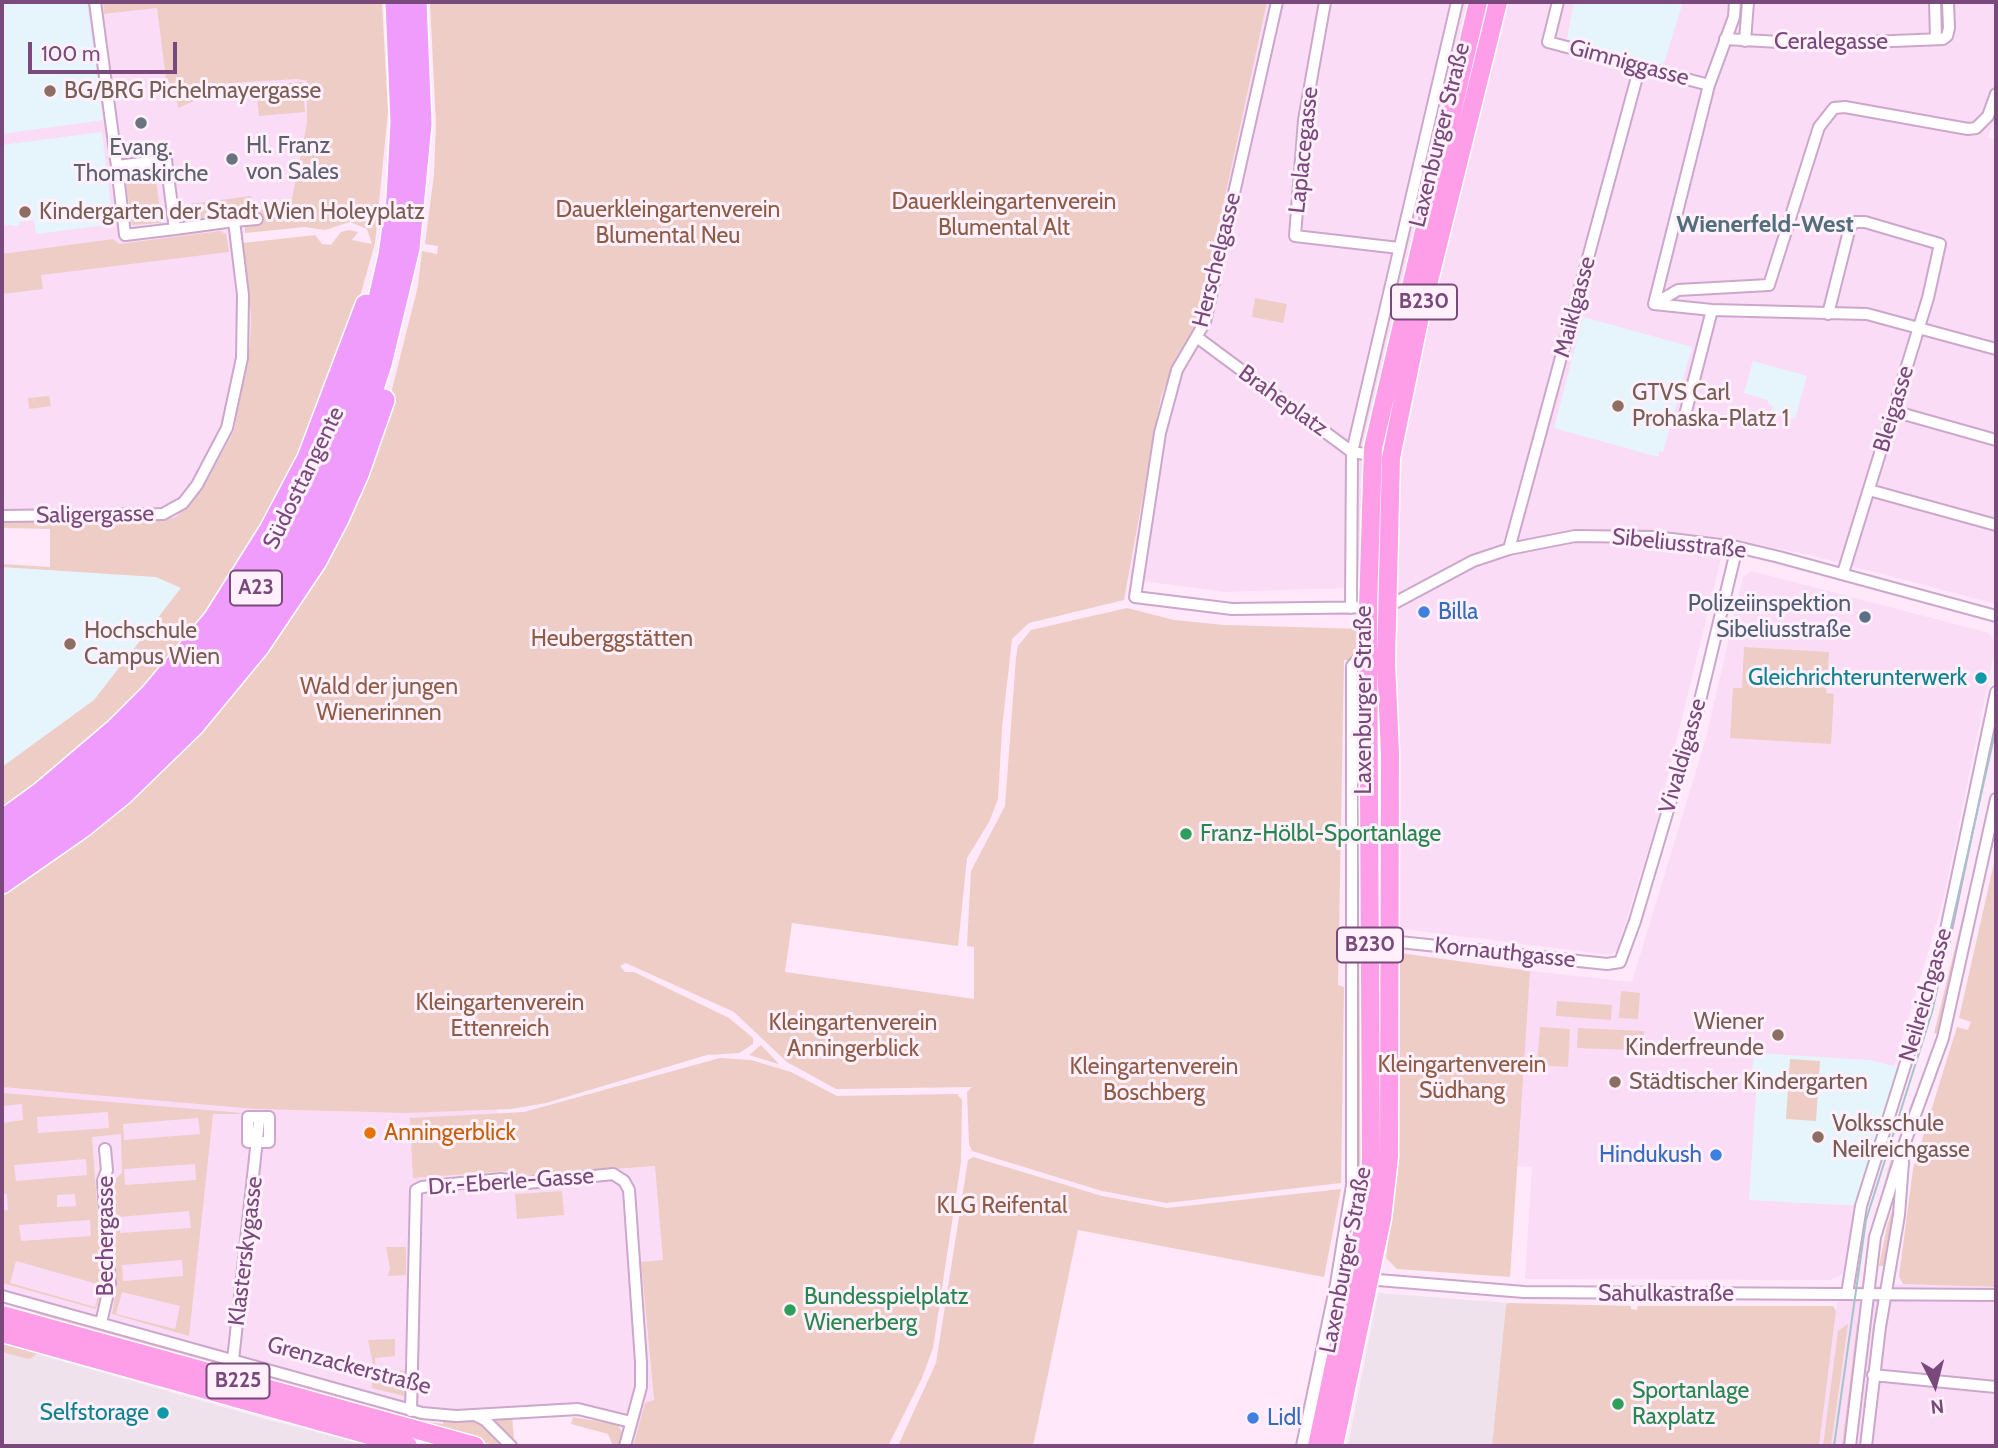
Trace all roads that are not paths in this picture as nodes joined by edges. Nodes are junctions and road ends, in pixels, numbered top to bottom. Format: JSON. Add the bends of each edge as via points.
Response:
{"nodes":[{"id":1,"x":95,"y":2,"type":"edge"},
{"id":2,"x":396,"y":2,"type":"edge"},
{"id":3,"x":416,"y":2,"type":"edge"},
{"id":4,"x":1277,"y":2,"type":"edge"},
{"id":5,"x":1325,"y":2,"type":"edge"},
{"id":6,"x":1457,"y":2,"type":"edge"},
{"id":7,"x":1478,"y":2,"type":"edge"},
{"id":8,"x":1498,"y":2,"type":"edge"},
{"id":9,"x":1558,"y":2,"type":"edge"},
{"id":10,"x":1735,"y":2,"type":"edge"},
{"id":11,"x":1748,"y":2,"type":"edge"},
{"id":12,"x":1935,"y":2,"type":"edge"},
{"id":13,"x":1948,"y":2,"type":"edge"},
{"id":14,"x":1725,"y":39,"type":"junction"},
{"id":15,"x":1936,"y":39,"type":"junction"},
{"id":16,"x":1745,"y":41,"type":"junction"},
{"id":17,"x":1640,"y":66,"type":"junction"},
{"id":18,"x":1709,"y":85,"type":"junction"},
{"id":19,"x":1996,"y":94,"type":"edge"},
{"id":20,"x":117,"y":166,"type":"junction"},
{"id":21,"x":257,"y":219,"type":"dead end"},
{"id":22,"x":234,"y":221,"type":"junction"},
{"id":23,"x":175,"y":229,"type":"junction"},
{"id":24,"x":1399,"y":248,"type":"junction"},
{"id":25,"x":389,"y":255,"type":"junction"},
{"id":26,"x":402,"y":287,"type":"junction"},
{"id":27,"x":1654,"y":304,"type":"junction"},
{"id":28,"x":1712,"y":310,"type":"junction"},
{"id":29,"x":1828,"y":314,"type":"junction"},
{"id":30,"x":1919,"y":326,"type":"junction"},
{"id":31,"x":1198,"y":338,"type":"junction"},
{"id":32,"x":1996,"y":349,"type":"edge"},
{"id":33,"x":1893,"y":411,"type":"junction"},
{"id":34,"x":1685,"y":415,"type":"dead end"},
{"id":35,"x":1996,"y":440,"type":"edge"},
{"id":36,"x":1352,"y":452,"type":"junction"},
{"id":37,"x":1372,"y":455,"type":"junction"},
{"id":38,"x":1869,"y":490,"type":"junction"},
{"id":39,"x":2,"y":516,"type":"edge"},
{"id":40,"x":1996,"y":525,"type":"edge"},
{"id":41,"x":1737,"y":547,"type":"junction"},
{"id":42,"x":1510,"y":549,"type":"junction"},
{"id":43,"x":1843,"y":573,"type":"junction"},
{"id":44,"x":1135,"y":597,"type":"joint"},
{"id":45,"x":1387,"y":607,"type":"junction"},
{"id":46,"x":1360,"y":608,"type":"junction"},
{"id":47,"x":1996,"y":616,"type":"edge"},
{"id":48,"x":1996,"y":692,"type":"edge"},
{"id":49,"x":1996,"y":799,"type":"edge"},
{"id":50,"x":2,"y":821,"type":"edge"},
{"id":51,"x":2,"y":841,"type":"edge"},
{"id":52,"x":2,"y":863,"type":"edge"},
{"id":53,"x":2,"y":883,"type":"edge"},
{"id":54,"x":1390,"y":941,"type":"junction"},
{"id":55,"x":1620,"y":962,"type":"joint"},
{"id":56,"x":259,"y":1121,"type":"dead end"},
{"id":57,"x":1904,"y":1145,"type":"junction"},
{"id":58,"x":105,"y":1149,"type":"dead end"},
{"id":59,"x":1352,"y":1281,"type":"junction"},
{"id":60,"x":1868,"y":1293,"type":"junction"},
{"id":61,"x":1886,"y":1293,"type":"junction"},
{"id":62,"x":1847,"y":1294,"type":"junction"},
{"id":63,"x":1996,"y":1295,"type":"edge"},
{"id":64,"x":2,"y":1296,"type":"edge"},
{"id":65,"x":2,"y":1314,"type":"edge"},
{"id":66,"x":31,"y":1314,"type":"junction"},
{"id":67,"x":101,"y":1323,"type":"junction"},
{"id":68,"x":2,"y":1333,"type":"edge"},
{"id":69,"x":233,"y":1360,"type":"junction"},
{"id":70,"x":1873,"y":1375,"type":"junction"},
{"id":71,"x":1996,"y":1387,"type":"edge"},
{"id":72,"x":411,"y":1411,"type":"junction"},
{"id":73,"x":475,"y":1415,"type":"junction"},
{"id":74,"x":631,"y":1422,"type":"junction"},
{"id":75,"x":408,"y":1446,"type":"edge"},
{"id":76,"x":475,"y":1446,"type":"edge"},
{"id":77,"x":511,"y":1446,"type":"edge"},
{"id":78,"x":625,"y":1446,"type":"edge"},
{"id":79,"x":1302,"y":1446,"type":"edge"},
{"id":80,"x":1317,"y":1446,"type":"edge"},
{"id":81,"x":1335,"y":1446,"type":"edge"},
{"id":82,"x":1850,"y":1446,"type":"edge"},
{"id":83,"x":1866,"y":1446,"type":"edge"}],
"edges":[{"from":1,"to":20,"type":"street"},
{"from":2,"to":25,"type":"highway","name":"Südosttangente","number":"A23","via":[[401,122]]},
{"from":3,"to":26,"type":"highway","name":"Südosttangente","number":"A23","via":[[419,162]]},
{"from":4,"to":31,"type":"street","name":"Herschelgasse"},
{"from":5,"to":24,"type":"street","name":"Laplacegasse","via":[[1302,138],[1295,236]]},
{"from":6,"to":24,"type":"street","name":"Laxenburger Straße"},
{"from":7,"to":37,"type":"main road","name":"Laxenburger Straße","number":"B230"},
{"from":8,"to":45,"type":"main road","name":"Laxenburger Straße","number":"B230","via":[[1419,321],[1391,458]]},
{"from":9,"to":17,"type":"street","name":"Gimniggasse","via":[[1548,42]]},
{"from":10,"to":14,"type":"street"},
{"from":11,"to":16,"type":"street"},
{"from":12,"to":15,"type":"street"},
{"from":13,"to":15,"type":"street","via":[[1947,36]]},
{"from":14,"to":16,"type":"street","name":"Ceralegasse"},
{"from":14,"to":18,"type":"street"},
{"from":15,"to":16,"type":"street","name":"Ceralegasse","via":[[1852,44]]},
{"from":17,"to":18,"type":"street","name":"Gimniggasse"},
{"from":17,"to":42,"type":"street","name":"Maiklgasse"},
{"from":18,"to":27,"type":"street"},
{"from":19,"to":27,"type":"street","via":[[1988,116],[1976,128],[1958,129],[1834,108],[1819,127],[1769,285],[1678,290]]},
{"from":20,"to":23,"type":"street","via":[[166,160]]},
{"from":20,"to":23,"type":"street","via":[[125,235]]},
{"from":21,"to":22,"type":"street"},
{"from":22,"to":23,"type":"street"},
{"from":22,"to":39,"type":"street","name":"Saligergasse","via":[[243,295],[242,358],[227,428],[183,503],[163,514]]},
{"from":24,"to":36,"type":"street","name":"Laxenburger Straße"},
{"from":25,"to":50,"type":"highway","via":[[308,458],[240,582],[151,694],[83,759]]},
{"from":25,"to":51,"type":"highway","name":"Südosttangente","number":"A23","via":[[363,361],[334,443],[294,526],[248,600],[193,672],[140,730],[82,782]]},
{"from":26,"to":52,"type":"highway","name":"Südosttangente","number":"A23","via":[[378,374],[350,450],[311,532],[264,610],[207,684],[144,751],[85,803]]},
{"from":26,"to":53,"type":"highway","via":[[393,366],[358,474],[316,561],[278,620],[227,688],[159,760],[81,828]]},
{"from":27,"to":28,"type":"street"},
{"from":28,"to":29,"type":"street"},
{"from":28,"to":34,"type":"street"},
{"from":29,"to":30,"type":"street","via":[[1867,314]]},
{"from":29,"to":30,"type":"street","name":"Bleigasse","via":[[1850,228],[1855,222],[1865,222],[1940,244]]},
{"from":30,"to":32,"type":"street"},
{"from":30,"to":33,"type":"street","name":"Bleigasse"},
{"from":31,"to":36,"type":"street","name":"Braheplatz"},
{"from":31,"to":44,"type":"street","name":"Herschelgasse","via":[[1177,370],[1160,433]]},
{"from":33,"to":35,"type":"street"},
{"from":33,"to":38,"type":"street","name":"Bleigasse"},
{"from":36,"to":37,"type":"street","name":"Braheplatz"},
{"from":36,"to":46,"type":"street","name":"Laxenburger Straße"},
{"from":37,"to":46,"type":"main road","name":"Laxenburger Straße","number":"B230"},
{"from":38,"to":40,"type":"street"},
{"from":38,"to":43,"type":"street","name":"Bleigasse"},
{"from":41,"to":42,"type":"street","name":"Sibeliusstraße","via":[[1655,537],[1575,536]]},
{"from":41,"to":43,"type":"street","name":"Sibeliusstraße"},
{"from":41,"to":55,"type":"street","name":"Vivaldigasse","via":[[1698,709]]},
{"from":42,"to":45,"type":"street","name":"Sibeliusstraße","via":[[1473,561]]},
{"from":43,"to":47,"type":"street","name":"Sibeliusstraße"},
{"from":44,"to":46,"type":"street","name":"Sibeliusstraße","via":[[1232,609]]},
{"from":45,"to":46,"type":"street","name":"Sibeliusstraße"},
{"from":45,"to":54,"type":"main road","name":"Laxenburger Straße","number":"B230"},
{"from":46,"to":59,"type":"main road","name":"Laxenburger Straße","number":"B230","via":[[1370,647],[1371,1159],[1368,1205]]},
{"from":48,"to":62,"type":"street","name":"Neilreichgasse","via":[[1942,944],[1861,1206]]},
{"from":49,"to":57,"type":"street","name":"Neilreichgasse","via":[[1943,1038]]},
{"from":54,"to":55,"type":"street","name":"Kornauthgasse"},
{"from":54,"to":59,"type":"main road","name":"Laxenburger Straße","number":"B230","via":[[1389,1157],[1382,1219]]},
{"from":56,"to":69,"type":"street","name":"Klasterskygasse"},
{"from":57,"to":60,"type":"street","name":"Neilreichgasse","via":[[1875,1237]]},
{"from":57,"to":61,"type":"street","name":"Neilreichgasse"},
{"from":58,"to":67,"type":"street","name":"Bechergasse","via":[[110,1284]]},
{"from":59,"to":62,"type":"street","name":"Sahulkastraße","via":[[1524,1292]]},
{"from":59,"to":79,"type":"street","name":"Laxenburger Straße","via":[[1313,1389]]},
{"from":59,"to":80,"type":"main road","name":"Laxenburger Straße","number":"B230"},
{"from":59,"to":81,"type":"main road","name":"Laxenburger Straße","number":"B230"},
{"from":60,"to":61,"type":"street","name":"Sahulkastraße"},
{"from":60,"to":62,"type":"street","name":"Sahulkastraße"},
{"from":60,"to":82,"type":"street","name":"Neilreichgasse"},
{"from":61,"to":63,"type":"street","name":"Sahulkastraße"},
{"from":61,"to":70,"type":"street","name":"Neilreichgasse"},
{"from":64,"to":66,"type":"street","name":"Grenzackerstraße"},
{"from":65,"to":66,"type":"main road","name":"Grenzackerstraße","number":"B225"},
{"from":66,"to":67,"type":"street","name":"Grenzackerstraße"},
{"from":66,"to":76,"type":"main road","name":"Grenzackerstraße","number":"B225"},
{"from":67,"to":69,"type":"street","name":"Grenzackerstraße"},
{"from":68,"to":75,"type":"main road","number":"B225"},
{"from":69,"to":72,"type":"street","name":"Grenzackerstraße"},
{"from":70,"to":71,"type":"street"},
{"from":70,"to":83,"type":"street","name":"Neilreichgasse"},
{"from":72,"to":73,"type":"street","name":"Grenzackerstraße"},
{"from":72,"to":74,"type":"street","name":"Dr.-Eberle-Gasse","via":[[416,1191],[501,1179],[527,1183],[613,1174],[629,1190],[635,1268],[641,1387]]},
{"from":73,"to":74,"type":"street","name":"Grenzackerstraße","via":[[578,1409]]},
{"from":73,"to":77,"type":"street"},
{"from":74,"to":78,"type":"street"}]}
